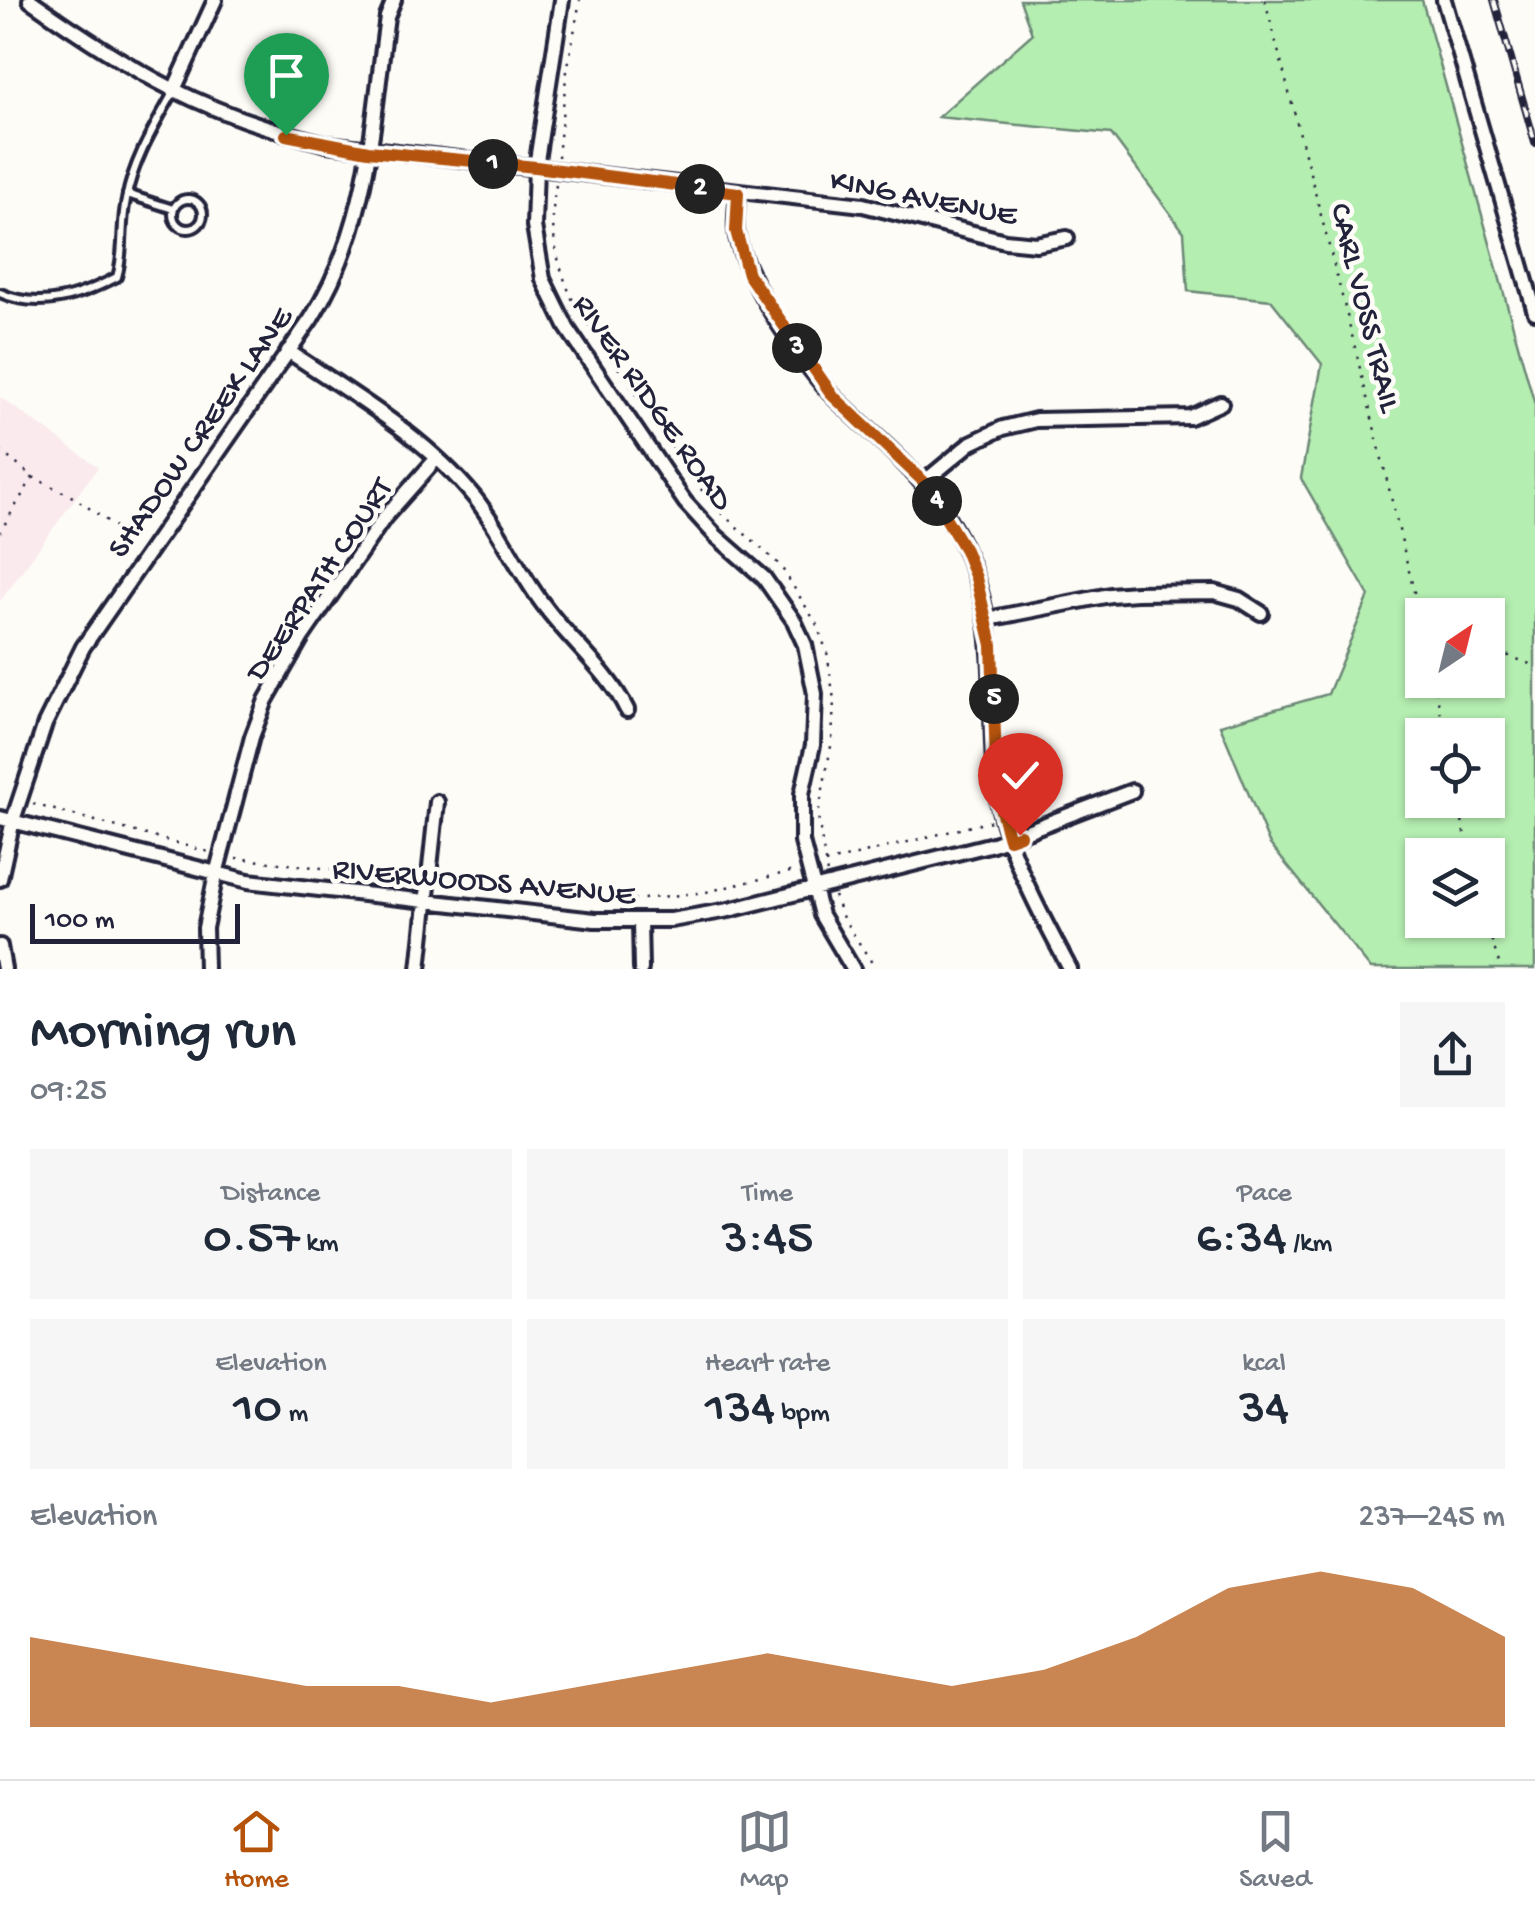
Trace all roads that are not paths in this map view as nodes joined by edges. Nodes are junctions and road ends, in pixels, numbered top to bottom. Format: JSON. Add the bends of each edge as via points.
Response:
{"nodes":[{"id":1,"x":30,"y":0,"type":"edge"},
{"id":2,"x":215,"y":0,"type":"edge"},
{"id":3,"x":394,"y":0,"type":"edge"},
{"id":4,"x":562,"y":0,"type":"edge"},
{"id":5,"x":1444,"y":0,"type":"edge"},
{"id":6,"x":173,"y":92,"type":"junction"},
{"id":7,"x":368,"y":151,"type":"junction"},
{"id":8,"x":536,"y":167,"type":"junction"},
{"id":9,"x":738,"y":193,"type":"junction"},
{"id":10,"x":127,"y":194,"type":"junction"},
{"id":11,"x":174,"y":210,"type":"junction"},
{"id":12,"x":1067,"y":238,"type":"dead end"},
{"id":13,"x":0,"y":294,"type":"edge"},
{"id":14,"x":1535,"y":312,"type":"edge"},
{"id":15,"x":288,"y":350,"type":"junction"},
{"id":16,"x":1220,"y":403,"type":"dead end"},
{"id":17,"x":437,"y":458,"type":"junction"},
{"id":18,"x":924,"y":482,"type":"junction"},
{"id":19,"x":1261,"y":613,"type":"dead end"},
{"id":20,"x":988,"y":619,"type":"junction"},
{"id":21,"x":627,"y":710,"type":"dead end"},
{"id":22,"x":1132,"y":791,"type":"dead end"},
{"id":23,"x":437,"y":802,"type":"dead end"},
{"id":24,"x":6,"y":819,"type":"edge"},
{"id":25,"x":1009,"y":839,"type":"junction"},
{"id":26,"x":216,"y":874,"type":"junction"},
{"id":27,"x":0,"y":878,"type":"edge"},
{"id":28,"x":811,"y":887,"type":"junction"},
{"id":29,"x":424,"y":901,"type":"junction"},
{"id":30,"x":640,"y":922,"type":"junction"},
{"id":31,"x":0,"y":946,"type":"edge"},
{"id":32,"x":4,"y":969,"type":"edge"},
{"id":33,"x":206,"y":969,"type":"edge"},
{"id":34,"x":419,"y":969,"type":"edge"},
{"id":35,"x":641,"y":969,"type":"edge"},
{"id":36,"x":853,"y":969,"type":"edge"},
{"id":37,"x":1070,"y":969,"type":"edge"}],
"edges":[{"from":1,"to":6,"type":"street","name":"KING AVENUE"},
{"from":2,"to":6,"type":"street"},
{"from":3,"to":7,"type":"street","name":"SHADOW CREEK LANE"},
{"from":4,"to":8,"type":"street","name":"RIVER RIDGE ROAD"},
{"from":5,"to":14,"type":"street"},
{"from":6,"to":7,"type":"street","name":"KING AVENUE","via":[[286,135]]},
{"from":6,"to":10,"type":"lane"},
{"from":7,"to":8,"type":"street","name":"KING AVENUE"},
{"from":7,"to":15,"type":"street","name":"SHADOW CREEK LANE","via":[[342,264]]},
{"from":8,"to":9,"type":"street","name":"KING AVENUE"},
{"from":8,"to":28,"type":"street","name":"RIVER RIDGE ROAD","via":[[536,252],[552,303],[685,502],[781,598],[805,645],[816,694],[800,819]]},
{"from":9,"to":12,"type":"street","name":"KING AVENUE","via":[[863,205],[1005,240]]},
{"from":9,"to":18,"type":"street","via":[[736,231],[748,274],[833,396]]},
{"from":10,"to":11,"type":"lane"},
{"from":10,"to":13,"type":"lane","via":[[117,276],[83,294],[34,303]]},
{"from":11,"to":11,"type":"lane","via":[[192,200],[202,219],[182,228]]},
{"from":15,"to":17,"type":"street"},
{"from":15,"to":24,"type":"street","name":"SHADOW CREEK LANE","via":[[83,647]]},
{"from":16,"to":18,"type":"street","via":[[1190,417],[1036,420],[1003,428],[971,443]]},
{"from":17,"to":21,"type":"street","via":[[476,500],[534,592],[618,690]]},
{"from":17,"to":26,"type":"street","name":"DEERPATH COURT","via":[[384,518],[282,668],[252,737]]},
{"from":18,"to":20,"type":"street","via":[[965,550]]},
{"from":19,"to":20,"type":"street","via":[[1214,592],[1136,593]]},
{"from":20,"to":25,"type":"street","via":[[997,796]]},
{"from":22,"to":25,"type":"street","name":"RIVERWOODS AVENUE"},
{"from":23,"to":29,"type":"street"},
{"from":24,"to":26,"type":"street","name":"RIVERWOODS AVENUE"},
{"from":24,"to":27,"type":"street","name":"SHADOW CREEK LANE"},
{"from":25,"to":28,"type":"street","name":"RIVERWOODS AVENUE"},
{"from":25,"to":37,"type":"street"},
{"from":26,"to":29,"type":"street","name":"RIVERWOODS AVENUE"},
{"from":26,"to":33,"type":"street","name":"DEERPATH COURT"},
{"from":28,"to":30,"type":"street","name":"RIVERWOODS AVENUE","via":[[704,916]]},
{"from":28,"to":36,"type":"street","name":"RIVER RIDGE ROAD"},
{"from":29,"to":30,"type":"street","name":"RIVERWOODS AVENUE"},
{"from":29,"to":34,"type":"street"},
{"from":30,"to":35,"type":"street"},
{"from":31,"to":32,"type":"street"}]}
